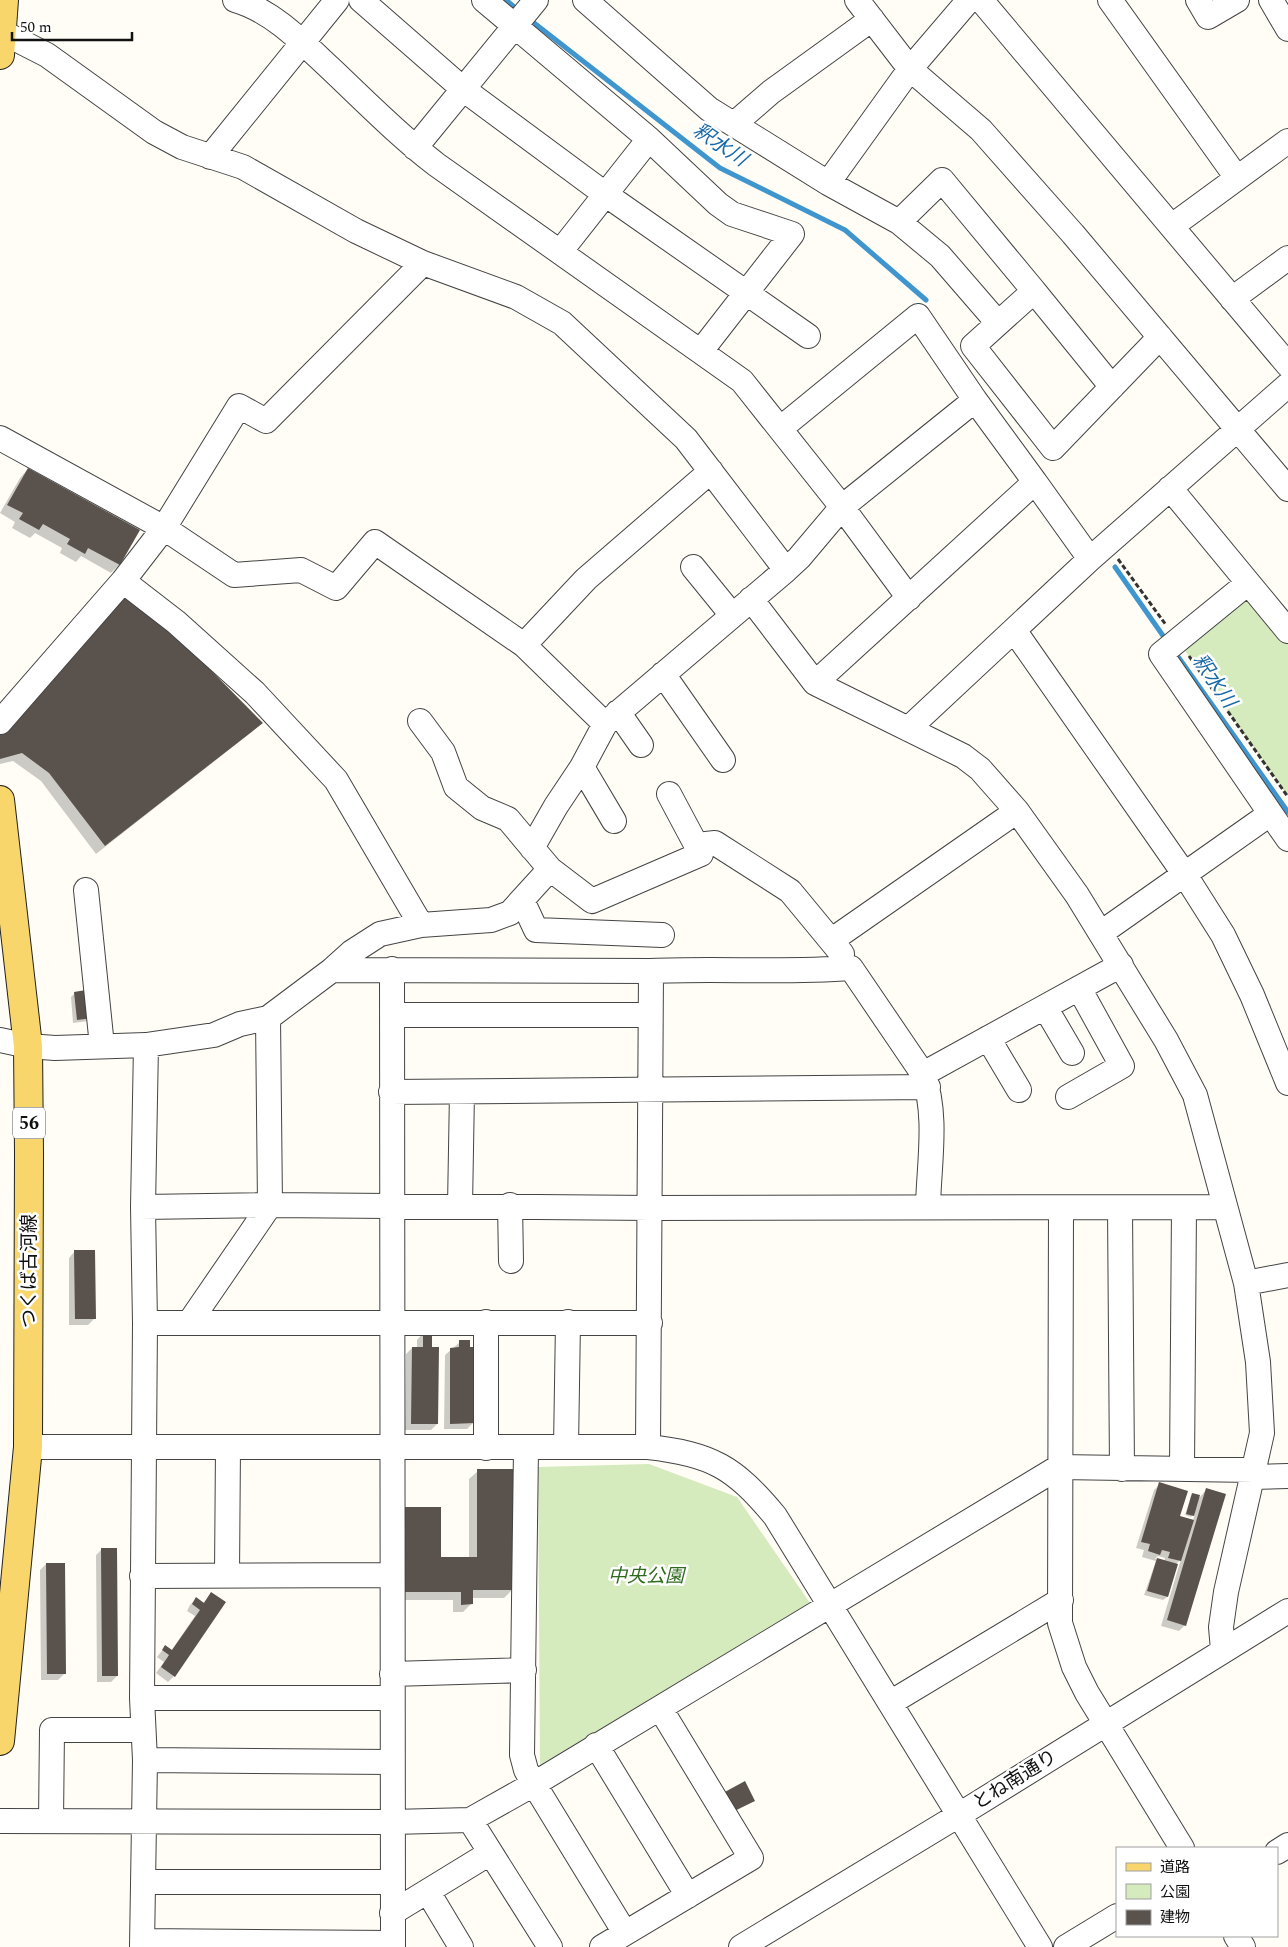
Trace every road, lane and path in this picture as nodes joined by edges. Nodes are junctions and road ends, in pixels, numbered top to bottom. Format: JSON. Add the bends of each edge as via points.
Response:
{"nodes":[{"id":1,"x":4,"y":0,"type":"edge"},
{"id":2,"x":235,"y":0,"type":"edge"},
{"id":3,"x":337,"y":0,"type":"edge"},
{"id":4,"x":361,"y":0,"type":"edge"},
{"id":5,"x":484,"y":0,"type":"edge"},
{"id":6,"x":536,"y":0,"type":"edge"},
{"id":7,"x":585,"y":0,"type":"edge"},
{"id":8,"x":857,"y":0,"type":"edge"},
{"id":9,"x":969,"y":0,"type":"edge"},
{"id":10,"x":981,"y":0,"type":"edge"},
{"id":11,"x":1110,"y":0,"type":"edge"},
{"id":12,"x":1198,"y":0,"type":"edge"},
{"id":13,"x":1237,"y":0,"type":"edge"},
{"id":14,"x":1270,"y":0,"type":"edge"},
{"id":15,"x":872,"y":19,"type":"junction"},
{"id":16,"x":515,"y":26,"type":"junction"},
{"id":17,"x":1288,"y":29,"type":"edge"},
{"id":18,"x":302,"y":43,"type":"junction"},
{"id":19,"x":1,"y":44,"type":"edge"},
{"id":20,"x":910,"y":70,"type":"junction"},
{"id":21,"x":463,"y":89,"type":"junction"},
{"id":22,"x":734,"y":124,"type":"junction"},
{"id":23,"x":649,"y":139,"type":"junction"},
{"id":24,"x":1288,"y":141,"type":"edge"},
{"id":25,"x":415,"y":148,"type":"junction"},
{"id":26,"x":210,"y":157,"type":"junction"},
{"id":27,"x":1237,"y":178,"type":"junction"},
{"id":28,"x":828,"y":183,"type":"junction"},
{"id":29,"x":605,"y":194,"type":"junction"},
{"id":30,"x":899,"y":222,"type":"junction"},
{"id":31,"x":1172,"y":226,"type":"junction"},
{"id":32,"x":560,"y":252,"type":"junction"},
{"id":33,"x":1288,"y":258,"type":"edge"},
{"id":34,"x":423,"y":263,"type":"junction"},
{"id":35,"x":1034,"y":290,"type":"junction"},
{"id":36,"x":745,"y":293,"type":"junction"},
{"id":37,"x":1232,"y":299,"type":"junction"},
{"id":38,"x":998,"y":323,"type":"junction"},
{"id":39,"x":808,"y":336,"type":"dead end"},
{"id":40,"x":1160,"y":338,"type":"junction"},
{"id":41,"x":702,"y":351,"type":"junction"},
{"id":42,"x":1288,"y":365,"type":"edge"},
{"id":43,"x":1288,"y":385,"type":"edge"},
{"id":44,"x":1112,"y":387,"type":"junction"},
{"id":45,"x":975,"y":400,"type":"junction"},
{"id":46,"x":782,"y":428,"type":"junction"},
{"id":47,"x":1236,"y":428,"type":"junction"},
{"id":48,"x":0,"y":438,"type":"edge"},
{"id":49,"x":711,"y":471,"type":"junction"},
{"id":50,"x":1035,"y":482,"type":"junction"},
{"id":51,"x":1170,"y":488,"type":"junction"},
{"id":52,"x":1288,"y":489,"type":"edge"},
{"id":53,"x":842,"y":507,"type":"junction"},
{"id":54,"x":164,"y":528,"type":"junction"},
{"id":55,"x":1117,"y":557,"type":"dead end"},
{"id":56,"x":1090,"y":559,"type":"junction"},
{"id":57,"x":693,"y":567,"type":"dead end"},
{"id":58,"x":786,"y":570,"type":"junction"},
{"id":59,"x":123,"y":581,"type":"junction"},
{"id":60,"x":1248,"y":582,"type":"junction"},
{"id":61,"x":909,"y":598,"type":"junction"},
{"id":62,"x":751,"y":599,"type":"junction"},
{"id":63,"x":732,"y":615,"type":"junction"},
{"id":64,"x":1014,"y":630,"type":"junction"},
{"id":65,"x":1288,"y":631,"type":"edge"},
{"id":66,"x":1178,"y":641,"type":"junction"},
{"id":67,"x":524,"y":645,"type":"junction"},
{"id":68,"x":663,"y":674,"type":"junction"},
{"id":69,"x":815,"y":683,"type":"junction"},
{"id":70,"x":612,"y":718,"type":"junction"},
{"id":71,"x":420,"y":721,"type":"dead end"},
{"id":72,"x":0,"y":722,"type":"edge"},
{"id":73,"x":908,"y":729,"type":"junction"},
{"id":74,"x":641,"y":745,"type":"dead end"},
{"id":75,"x":723,"y":760,"type":"dead end"},
{"id":76,"x":582,"y":767,"type":"junction"},
{"id":77,"x":669,"y":794,"type":"dead end"},
{"id":78,"x":1288,"y":796,"type":"edge"},
{"id":79,"x":0,"y":800,"type":"edge"},
{"id":80,"x":1017,"y":811,"type":"junction"},
{"id":81,"x":1270,"y":814,"type":"junction"},
{"id":82,"x":614,"y":821,"type":"dead end"},
{"id":83,"x":1288,"y":839,"type":"edge"},
{"id":84,"x":697,"y":845,"type":"junction"},
{"id":85,"x":532,"y":848,"type":"junction"},
{"id":86,"x":550,"y":869,"type":"junction"},
{"id":87,"x":1185,"y":875,"type":"junction"},
{"id":88,"x":86,"y":890,"type":"dead end"},
{"id":89,"x":522,"y":900,"type":"junction"},
{"id":90,"x":421,"y":925,"type":"junction"},
{"id":91,"x":1101,"y":933,"type":"junction"},
{"id":92,"x":662,"y":935,"type":"dead end"},
{"id":93,"x":832,"y":940,"type":"junction"},
{"id":94,"x":1121,"y":965,"type":"junction"},
{"id":95,"x":851,"y":968,"type":"junction"},
{"id":96,"x":392,"y":969,"type":"junction"},
{"id":97,"x":332,"y":970,"type":"junction"},
{"id":98,"x":651,"y":971,"type":"junction"},
{"id":99,"x":1079,"y":988,"type":"junction"},
{"id":100,"x":1045,"y":1007,"type":"junction"},
{"id":101,"x":392,"y":1015,"type":"junction"},
{"id":102,"x":650,"y":1015,"type":"junction"},
{"id":103,"x":268,"y":1018,"type":"junction"},
{"id":104,"x":988,"y":1038,"type":"junction"},
{"id":105,"x":0,"y":1040,"type":"edge"},
{"id":106,"x":28,"y":1046,"type":"junction"},
{"id":107,"x":102,"y":1046,"type":"junction"},
{"id":108,"x":146,"y":1046,"type":"junction"},
{"id":109,"x":1282,"y":1050,"type":"edge"},
{"id":110,"x":1072,"y":1053,"type":"dead end"},
{"id":111,"x":925,"y":1080,"type":"junction"},
{"id":112,"x":1288,"y":1083,"type":"edge"},
{"id":113,"x":1019,"y":1090,"type":"dead end"},
{"id":114,"x":651,"y":1091,"type":"junction"},
{"id":115,"x":391,"y":1092,"type":"junction"},
{"id":116,"x":462,"y":1092,"type":"junction"},
{"id":117,"x":1068,"y":1097,"type":"dead end"},
{"id":118,"x":270,"y":1205,"type":"junction"},
{"id":119,"x":392,"y":1206,"type":"junction"},
{"id":120,"x":460,"y":1206,"type":"junction"},
{"id":121,"x":510,"y":1206,"type":"junction"},
{"id":122,"x":928,"y":1206,"type":"junction"},
{"id":123,"x":143,"y":1207,"type":"junction"},
{"id":124,"x":1225,"y":1207,"type":"junction"},
{"id":125,"x":651,"y":1208,"type":"junction"},
{"id":126,"x":1061,"y":1208,"type":"junction"},
{"id":127,"x":1120,"y":1208,"type":"junction"},
{"id":128,"x":1184,"y":1208,"type":"junction"},
{"id":129,"x":511,"y":1261,"type":"dead end"},
{"id":130,"x":1288,"y":1275,"type":"edge"},
{"id":131,"x":1246,"y":1284,"type":"junction"},
{"id":132,"x":393,"y":1322,"type":"junction"},
{"id":133,"x":486,"y":1322,"type":"junction"},
{"id":134,"x":568,"y":1322,"type":"junction"},
{"id":135,"x":145,"y":1323,"type":"junction"},
{"id":136,"x":189,"y":1323,"type":"junction"},
{"id":137,"x":650,"y":1323,"type":"junction"},
{"id":138,"x":28,"y":1447,"type":"junction"},
{"id":139,"x":142,"y":1447,"type":"junction"},
{"id":140,"x":228,"y":1447,"type":"junction"},
{"id":141,"x":391,"y":1447,"type":"junction"},
{"id":142,"x":566,"y":1447,"type":"junction"},
{"id":143,"x":648,"y":1447,"type":"junction"},
{"id":144,"x":486,"y":1448,"type":"junction"},
{"id":145,"x":526,"y":1448,"type":"junction"},
{"id":146,"x":1059,"y":1467,"type":"junction"},
{"id":147,"x":1182,"y":1468,"type":"junction"},
{"id":148,"x":1122,"y":1469,"type":"junction"},
{"id":149,"x":1252,"y":1474,"type":"junction"},
{"id":150,"x":1288,"y":1476,"type":"edge"},
{"id":151,"x":227,"y":1575,"type":"junction"},
{"id":152,"x":392,"y":1575,"type":"junction"},
{"id":153,"x":142,"y":1576,"type":"junction"},
{"id":154,"x":1061,"y":1600,"type":"junction"},
{"id":155,"x":830,"y":1606,"type":"junction"},
{"id":156,"x":1288,"y":1610,"type":"edge"},
{"id":157,"x":1222,"y":1650,"type":"junction"},
{"id":158,"x":524,"y":1670,"type":"junction"},
{"id":159,"x":392,"y":1674,"type":"junction"},
{"id":160,"x":142,"y":1698,"type":"junction"},
{"id":161,"x":392,"y":1698,"type":"junction"},
{"id":162,"x":890,"y":1703,"type":"junction"},
{"id":163,"x":660,"y":1708,"type":"junction"},
{"id":164,"x":1105,"y":1724,"type":"junction"},
{"id":165,"x":143,"y":1730,"type":"junction"},
{"id":166,"x":0,"y":1741,"type":"edge"},
{"id":167,"x":596,"y":1745,"type":"junction"},
{"id":168,"x":145,"y":1760,"type":"junction"},
{"id":169,"x":391,"y":1762,"type":"junction"},
{"id":170,"x":534,"y":1784,"type":"junction"},
{"id":171,"x":959,"y":1815,"type":"junction"},
{"id":172,"x":470,"y":1820,"type":"junction"},
{"id":173,"x":0,"y":1821,"type":"edge"},
{"id":174,"x":51,"y":1821,"type":"junction"},
{"id":175,"x":144,"y":1822,"type":"junction"},
{"id":176,"x":392,"y":1822,"type":"junction"},
{"id":177,"x":1181,"y":1847,"type":"edge"},
{"id":178,"x":490,"y":1853,"type":"junction"},
{"id":179,"x":144,"y":1882,"type":"junction"},
{"id":180,"x":392,"y":1882,"type":"junction"},
{"id":181,"x":428,"y":1892,"type":"junction"},
{"id":182,"x":688,"y":1896,"type":"junction"},
{"id":183,"x":392,"y":1913,"type":"junction"},
{"id":184,"x":1116,"y":1917,"type":"edge"},
{"id":185,"x":625,"y":1933,"type":"junction"},
{"id":186,"x":142,"y":1944,"type":"edge"},
{"id":187,"x":392,"y":1945,"type":"edge"},
{"id":188,"x":461,"y":1947,"type":"edge"},
{"id":189,"x":550,"y":1947,"type":"edge"},
{"id":190,"x":602,"y":1947,"type":"edge"},
{"id":191,"x":741,"y":1947,"type":"edge"},
{"id":192,"x":1040,"y":1947,"type":"edge"},
{"id":193,"x":1066,"y":1947,"type":"edge"}],
"edges":[{"from":1,"to":19,"type":"main road"},
{"from":2,"to":18,"type":"street","via":[[267,14]]},
{"from":3,"to":18,"type":"street"},
{"from":4,"to":21,"type":"street"},
{"from":5,"to":16,"type":"street"},
{"from":6,"to":16,"type":"street"},
{"from":7,"to":22,"type":"street","via":[[709,109]]},
{"from":8,"to":15,"type":"street"},
{"from":9,"to":20,"type":"street"},
{"from":10,"to":31,"type":"street"},
{"from":11,"to":27,"type":"street"},
{"from":12,"to":13,"type":"street","via":[[1208,17]]},
{"from":14,"to":17,"type":"street"},
{"from":15,"to":20,"type":"street"},
{"from":15,"to":22,"type":"street","via":[[771,92]]},
{"from":16,"to":21,"type":"street"},
{"from":16,"to":23,"type":"street"},
{"from":18,"to":25,"type":"street"},
{"from":18,"to":26,"type":"street"},
{"from":19,"to":26,"type":"street","via":[[47,55],[154,132]]},
{"from":20,"to":28,"type":"street"},
{"from":20,"to":40,"type":"street","via":[[982,130]]},
{"from":21,"to":25,"type":"street"},
{"from":21,"to":29,"type":"street"},
{"from":22,"to":28,"type":"street"},
{"from":23,"to":29,"type":"street"},
{"from":23,"to":36,"type":"street","via":[[732,214],[792,234]]},
{"from":24,"to":27,"type":"street"},
{"from":25,"to":32,"type":"street"},
{"from":26,"to":34,"type":"street","via":[[243,168],[326,215]]},
{"from":27,"to":31,"type":"street"},
{"from":28,"to":30,"type":"street"},
{"from":29,"to":32,"type":"street"},
{"from":29,"to":36,"type":"street"},
{"from":30,"to":35,"type":"street","via":[[942,180]]},
{"from":30,"to":38,"type":"street","via":[[940,256]]},
{"from":31,"to":37,"type":"street"},
{"from":32,"to":41,"type":"street"},
{"from":33,"to":37,"type":"street"},
{"from":34,"to":49,"type":"street","via":[[516,297],[562,323],[686,438]]},
{"from":34,"to":54,"type":"street","via":[[266,421],[239,406]]},
{"from":35,"to":38,"type":"street"},
{"from":35,"to":44,"type":"street"},
{"from":36,"to":39,"type":"street"},
{"from":36,"to":41,"type":"street"},
{"from":37,"to":42,"type":"street"},
{"from":38,"to":44,"type":"street","via":[[973,346],[1053,448]]},
{"from":40,"to":44,"type":"street"},
{"from":40,"to":47,"type":"street"},
{"from":41,"to":46,"type":"street","via":[[742,381]]},
{"from":43,"to":47,"type":"street"},
{"from":45,"to":46,"type":"street","via":[[918,316]]},
{"from":45,"to":50,"type":"street"},
{"from":45,"to":53,"type":"street"},
{"from":46,"to":53,"type":"street"},
{"from":47,"to":51,"type":"street"},
{"from":47,"to":52,"type":"street"},
{"from":48,"to":54,"type":"street"},
{"from":49,"to":58,"type":"street"},
{"from":49,"to":67,"type":"street","via":[[586,579]]},
{"from":50,"to":56,"type":"street"},
{"from":50,"to":61,"type":"street"},
{"from":51,"to":56,"type":"street"},
{"from":51,"to":60,"type":"street"},
{"from":53,"to":58,"type":"street"},
{"from":53,"to":61,"type":"street"},
{"from":54,"to":59,"type":"street"},
{"from":54,"to":67,"type":"street","via":[[234,575],[301,570],[336,588],[375,542]]},
{"from":55,"to":66,"type":"path"},
{"from":56,"to":64,"type":"street"},
{"from":57,"to":63,"type":"street"},
{"from":58,"to":62,"type":"street"},
{"from":59,"to":72,"type":"street"},
{"from":59,"to":90,"type":"street","via":[[176,622],[255,693],[336,780]]},
{"from":60,"to":65,"type":"street"},
{"from":60,"to":66,"type":"street"},
{"from":61,"to":69,"type":"street"},
{"from":62,"to":63,"type":"street"},
{"from":62,"to":69,"type":"street"},
{"from":63,"to":68,"type":"street"},
{"from":64,"to":73,"type":"street"},
{"from":64,"to":87,"type":"street"},
{"from":66,"to":78,"type":"path"},
{"from":66,"to":81,"type":"street","via":[[1161,654]]},
{"from":67,"to":70,"type":"street"},
{"from":68,"to":70,"type":"street"},
{"from":68,"to":75,"type":"street"},
{"from":69,"to":73,"type":"street"},
{"from":70,"to":74,"type":"street"},
{"from":70,"to":76,"type":"street"},
{"from":71,"to":85,"type":"street","via":[[443,752],[456,787],[482,808],[508,819]]},
{"from":73,"to":80,"type":"street","via":[[963,756],[980,769]]},
{"from":76,"to":82,"type":"street"},
{"from":76,"to":85,"type":"street"},
{"from":77,"to":84,"type":"street"},
{"from":79,"to":106,"type":"main road","name":"つくば古河線","number":"56"},
{"from":80,"to":91,"type":"street"},
{"from":80,"to":93,"type":"street"},
{"from":81,"to":83,"type":"street"},
{"from":81,"to":87,"type":"street"},
{"from":84,"to":86,"type":"street","via":[[702,854],[592,901]]},
{"from":84,"to":93,"type":"street","via":[[715,843],[790,891]]},
{"from":85,"to":86,"type":"street"},
{"from":86,"to":89,"type":"street"},
{"from":87,"to":91,"type":"street"},
{"from":87,"to":109,"type":"street","via":[[1223,935]]},
{"from":88,"to":107,"type":"street"},
{"from":89,"to":90,"type":"street","via":[[510,913],[492,920]]},
{"from":89,"to":92,"type":"street","via":[[536,930]]},
{"from":90,"to":97,"type":"street","via":[[380,934]]},
{"from":91,"to":94,"type":"street"},
{"from":93,"to":95,"type":"street"},
{"from":94,"to":99,"type":"street"},
{"from":94,"to":124,"type":"street","via":[[1195,1095]]},
{"from":95,"to":98,"type":"street"},
{"from":95,"to":111,"type":"street"},
{"from":96,"to":97,"type":"street"},
{"from":96,"to":98,"type":"street"},
{"from":96,"to":101,"type":"street"},
{"from":97,"to":103,"type":"street"},
{"from":98,"to":102,"type":"street"},
{"from":99,"to":100,"type":"street"},
{"from":99,"to":117,"type":"street","via":[[1122,1066]]},
{"from":100,"to":104,"type":"street"},
{"from":100,"to":110,"type":"street"},
{"from":101,"to":102,"type":"street"},
{"from":101,"to":115,"type":"street"},
{"from":102,"to":114,"type":"street"},
{"from":103,"to":108,"type":"street","via":[[214,1034]]},
{"from":103,"to":118,"type":"street"},
{"from":104,"to":111,"type":"street"},
{"from":104,"to":113,"type":"street"},
{"from":105,"to":106,"type":"street"},
{"from":106,"to":107,"type":"street"},
{"from":106,"to":138,"type":"main road","name":"つくば古河線","number":"56"},
{"from":107,"to":108,"type":"street"},
{"from":108,"to":123,"type":"street"},
{"from":109,"to":112,"type":"street"},
{"from":111,"to":114,"type":"street"},
{"from":111,"to":122,"type":"street","via":[[931,1109]]},
{"from":114,"to":116,"type":"street"},
{"from":114,"to":125,"type":"street"},
{"from":115,"to":116,"type":"street"},
{"from":115,"to":119,"type":"street"},
{"from":116,"to":120,"type":"street"},
{"from":118,"to":119,"type":"street"},
{"from":118,"to":123,"type":"street"},
{"from":118,"to":136,"type":"street"},
{"from":119,"to":120,"type":"street"},
{"from":119,"to":132,"type":"street"},
{"from":120,"to":121,"type":"street"},
{"from":121,"to":125,"type":"street"},
{"from":121,"to":129,"type":"street"},
{"from":122,"to":125,"type":"street"},
{"from":122,"to":126,"type":"street"},
{"from":123,"to":135,"type":"street"},
{"from":124,"to":128,"type":"street"},
{"from":124,"to":131,"type":"street"},
{"from":125,"to":137,"type":"street"},
{"from":126,"to":127,"type":"street"},
{"from":126,"to":146,"type":"street"},
{"from":127,"to":128,"type":"street"},
{"from":127,"to":148,"type":"street"},
{"from":128,"to":147,"type":"street"},
{"from":130,"to":131,"type":"street"},
{"from":131,"to":149,"type":"street","via":[[1258,1362],[1262,1432]]},
{"from":132,"to":133,"type":"street"},
{"from":132,"to":136,"type":"street"},
{"from":132,"to":141,"type":"street"},
{"from":133,"to":134,"type":"street"},
{"from":133,"to":144,"type":"street"},
{"from":134,"to":137,"type":"street"},
{"from":134,"to":142,"type":"street"},
{"from":135,"to":136,"type":"street"},
{"from":135,"to":139,"type":"street"},
{"from":137,"to":143,"type":"street"},
{"from":138,"to":139,"type":"street"},
{"from":138,"to":166,"type":"main road","name":"つくば古河線","number":"56"},
{"from":139,"to":140,"type":"street"},
{"from":139,"to":153,"type":"street"},
{"from":140,"to":141,"type":"street"},
{"from":140,"to":151,"type":"street"},
{"from":141,"to":144,"type":"street"},
{"from":141,"to":152,"type":"street"},
{"from":142,"to":143,"type":"street"},
{"from":142,"to":145,"type":"street"},
{"from":143,"to":155,"type":"street","via":[[683,1450],[709,1459],[751,1487],[775,1516]]},
{"from":144,"to":145,"type":"street"},
{"from":145,"to":158,"type":"street"},
{"from":146,"to":148,"type":"street"},
{"from":146,"to":154,"type":"street"},
{"from":146,"to":155,"type":"street"},
{"from":147,"to":148,"type":"street"},
{"from":147,"to":149,"type":"street"},
{"from":149,"to":150,"type":"street"},
{"from":149,"to":157,"type":"street","via":[[1226,1592]]},
{"from":151,"to":152,"type":"street"},
{"from":151,"to":153,"type":"street"},
{"from":152,"to":159,"type":"street"},
{"from":153,"to":160,"type":"street"},
{"from":154,"to":162,"type":"street"},
{"from":154,"to":164,"type":"street","via":[[1060,1623],[1066,1647]]},
{"from":155,"to":162,"type":"street"},
{"from":155,"to":163,"type":"street"},
{"from":156,"to":157,"type":"street","name":"とね南通り"},
{"from":157,"to":164,"type":"street","name":"とね南通り"},
{"from":158,"to":159,"type":"street"},
{"from":158,"to":170,"type":"street","via":[[522,1755]]},
{"from":159,"to":161,"type":"street"},
{"from":160,"to":161,"type":"street"},
{"from":160,"to":165,"type":"street"},
{"from":161,"to":169,"type":"street"},
{"from":162,"to":171,"type":"street"},
{"from":163,"to":167,"type":"street"},
{"from":163,"to":182,"type":"street","via":[[751,1858]]},
{"from":164,"to":171,"type":"street","name":"とね南通り"},
{"from":164,"to":177,"type":"street"},
{"from":165,"to":168,"type":"street"},
{"from":165,"to":174,"type":"street","via":[[52,1730]]},
{"from":167,"to":170,"type":"street"},
{"from":167,"to":182,"type":"street"},
{"from":168,"to":169,"type":"street"},
{"from":168,"to":175,"type":"street"},
{"from":169,"to":176,"type":"street"},
{"from":170,"to":172,"type":"street"},
{"from":170,"to":185,"type":"street"},
{"from":171,"to":191,"type":"street","name":"とね南通り"},
{"from":171,"to":192,"type":"street"},
{"from":172,"to":176,"type":"street"},
{"from":172,"to":178,"type":"street"},
{"from":173,"to":174,"type":"street"},
{"from":174,"to":175,"type":"street"},
{"from":175,"to":176,"type":"street"},
{"from":175,"to":179,"type":"street"},
{"from":176,"to":180,"type":"street"},
{"from":178,"to":181,"type":"street"},
{"from":178,"to":189,"type":"street"},
{"from":179,"to":180,"type":"street"},
{"from":179,"to":186,"type":"street"},
{"from":180,"to":183,"type":"street"},
{"from":181,"to":183,"type":"street"},
{"from":181,"to":188,"type":"street"},
{"from":182,"to":185,"type":"street"},
{"from":183,"to":187,"type":"street"},
{"from":184,"to":193,"type":"street"},
{"from":185,"to":190,"type":"street"},
{"from":186,"to":187,"type":"street"}]}
